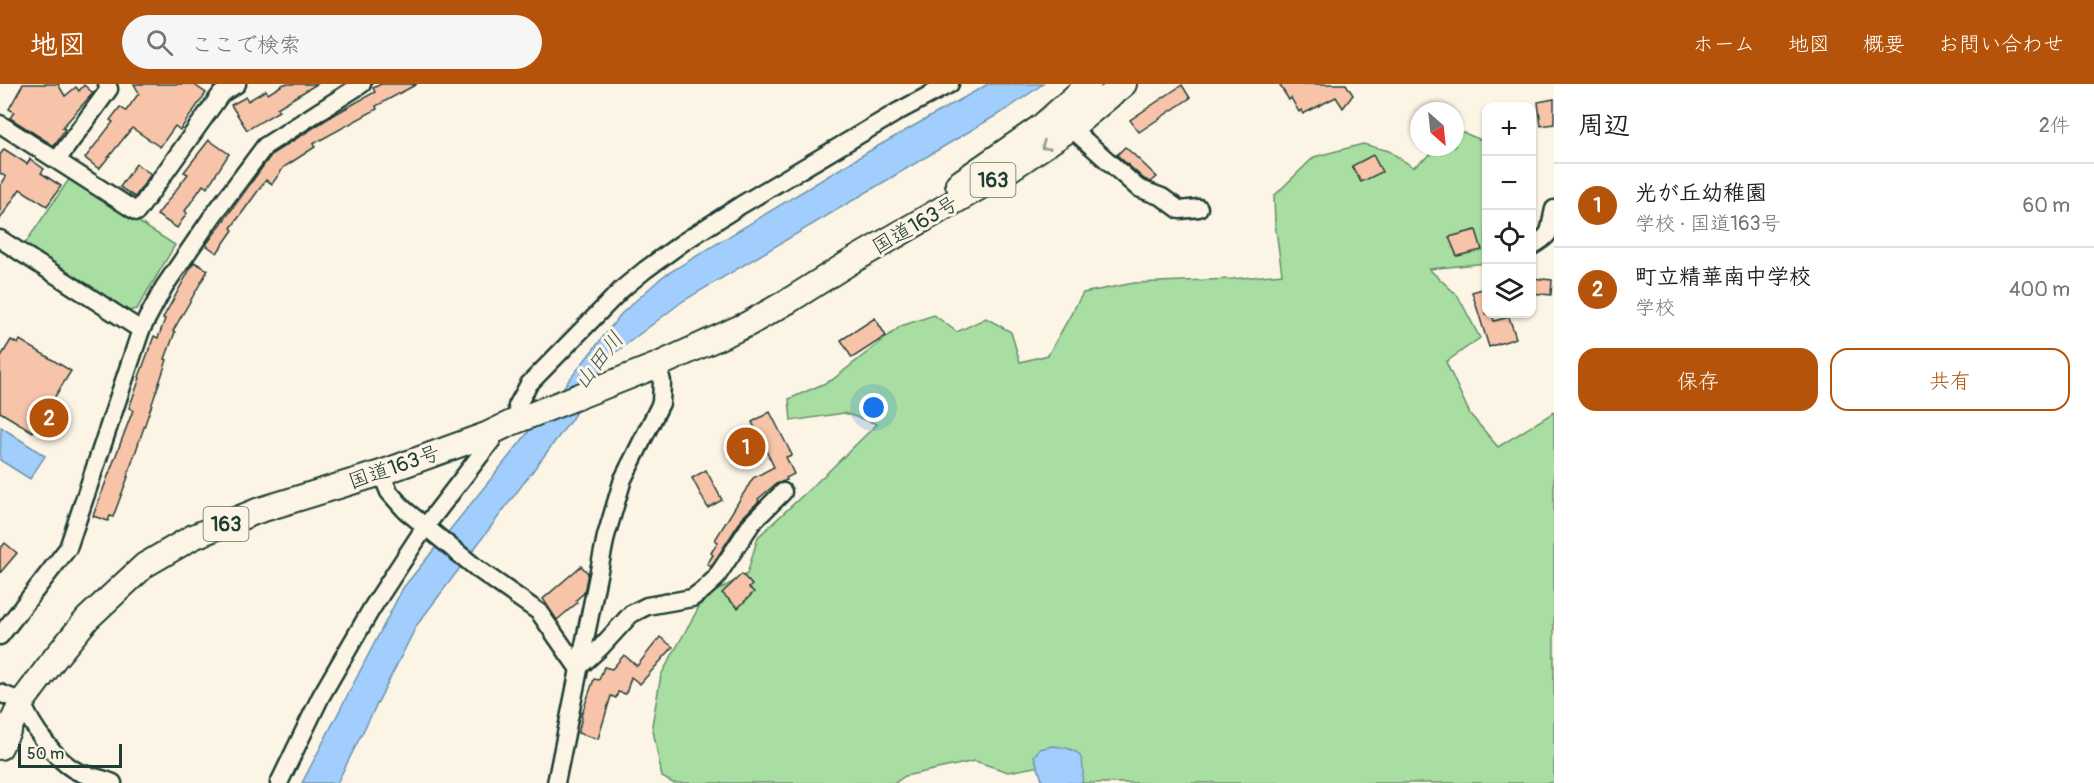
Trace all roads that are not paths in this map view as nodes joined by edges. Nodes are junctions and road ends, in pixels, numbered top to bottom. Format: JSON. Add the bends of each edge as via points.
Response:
{"nodes":[{"id":1,"x":108,"y":84,"type":"edge"},
{"id":2,"x":237,"y":84,"type":"edge"},
{"id":3,"x":362,"y":84,"type":"edge"},
{"id":4,"x":950,"y":84,"type":"edge"},
{"id":5,"x":1089,"y":84,"type":"edge"},
{"id":6,"x":1125,"y":84,"type":"edge"},
{"id":7,"x":218,"y":89,"type":"edge"},
{"id":8,"x":0,"y":124,"type":"edge"},
{"id":9,"x":1071,"y":128,"type":"junction"},
{"id":10,"x":57,"y":160,"type":"junction"},
{"id":11,"x":1199,"y":208,"type":"dead end"},
{"id":12,"x":1554,"y":209,"type":"edge"},
{"id":13,"x":0,"y":239,"type":"edge"},
{"id":14,"x":1536,"y":244,"type":"edge"},
{"id":15,"x":852,"y":261,"type":"junction"},
{"id":16,"x":141,"y":330,"type":"junction"},
{"id":17,"x":658,"y":365,"type":"junction"},
{"id":18,"x":514,"y":414,"type":"junction"},
{"id":19,"x":492,"y":440,"type":"dead end"},
{"id":20,"x":381,"y":473,"type":"junction"},
{"id":21,"x":783,"y":492,"type":"dead end"},
{"id":22,"x":428,"y":529,"type":"junction"},
{"id":23,"x":0,"y":636,"type":"edge"},
{"id":24,"x":578,"y":668,"type":"junction"},
{"id":25,"x":11,"y":697,"type":"edge"},
{"id":26,"x":0,"y":747,"type":"edge"},
{"id":27,"x":113,"y":783,"type":"edge"},
{"id":28,"x":279,"y":783,"type":"edge"},
{"id":29,"x":556,"y":783,"type":"edge"}],
"edges":[{"from":1,"to":10,"type":"street","via":[[109,89]]},
{"from":2,"to":7,"type":"street"},
{"from":3,"to":16,"type":"street","via":[[265,146],[164,287]]},
{"from":4,"to":18,"type":"street","via":[[741,205],[645,270],[529,384]]},
{"from":5,"to":15,"type":"highway","name":"国道163号","number":"163","via":[[1042,126]]},
{"from":6,"to":9,"type":"highway","name":"国道163号","number":"163"},
{"from":7,"to":10,"type":"street","via":[[137,212]]},
{"from":8,"to":10,"type":"street"},
{"from":9,"to":11,"type":"street","via":[[1138,188],[1162,197],[1180,210]]},
{"from":9,"to":15,"type":"highway","name":"国道163号","number":"163","one_way":true,"via":[[1004,173]]},
{"from":12,"to":14,"type":"street","via":[[1551,232]]},
{"from":13,"to":16,"type":"street"},
{"from":15,"to":17,"type":"highway","name":"国道163号","number":"163","via":[[748,324]]},
{"from":16,"to":23,"type":"street","via":[[68,548]]},
{"from":17,"to":18,"type":"highway","name":"国道163号","number":"163"},
{"from":17,"to":24,"type":"street","via":[[661,403],[623,479],[606,536]]},
{"from":18,"to":20,"type":"highway","name":"国道163号","number":"163","via":[[486,435]]},
{"from":19,"to":22,"type":"street"},
{"from":20,"to":22,"type":"street","via":[[389,492]]},
{"from":20,"to":25,"type":"highway","name":"国道163号","number":"163","via":[[257,512],[193,537],[145,565],[88,618],[55,658]]},
{"from":21,"to":24,"type":"street","via":[[752,523],[715,579],[703,590],[692,598],[647,606],[631,614]]},
{"from":22,"to":24,"type":"street","via":[[539,612]]},
{"from":22,"to":28,"type":"street","via":[[372,608],[321,696]]},
{"from":24,"to":29,"type":"street"},
{"from":25,"to":26,"type":"highway","name":"国道163号","number":"163"},
{"from":25,"to":27,"type":"street","via":[[57,754],[82,774]]}]}
